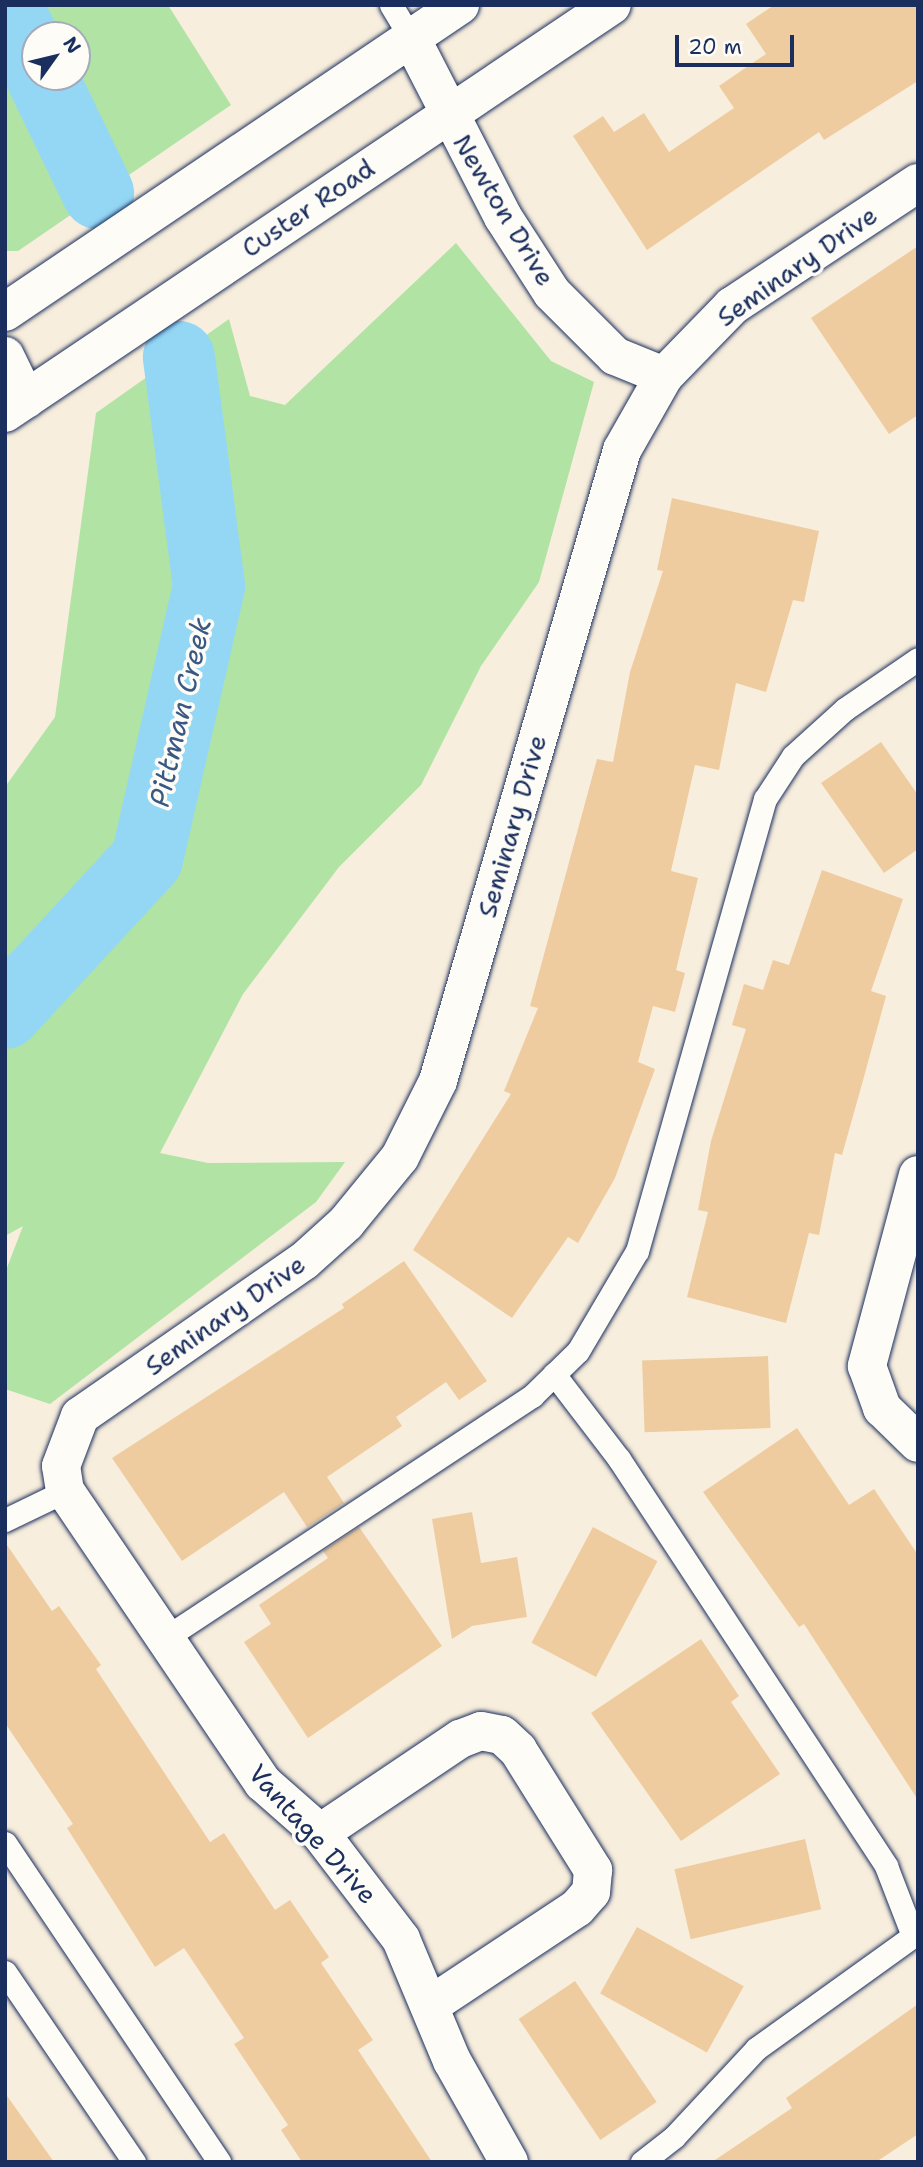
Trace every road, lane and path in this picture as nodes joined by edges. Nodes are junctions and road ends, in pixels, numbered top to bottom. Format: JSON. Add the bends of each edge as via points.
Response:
{"nodes":[{"id":1,"x":391,"y":5,"type":"edge"},
{"id":2,"x":460,"y":5,"type":"edge"},
{"id":3,"x":612,"y":5,"type":"edge"},
{"id":4,"x":411,"y":38,"type":"junction"},
{"id":5,"x":448,"y":114,"type":"junction"},
{"id":6,"x":918,"y":183,"type":"edge"},
{"id":7,"x":5,"y":312,"type":"edge"},
{"id":8,"x":5,"y":356,"type":"edge"},
{"id":9,"x":664,"y":376,"type":"junction"},
{"id":10,"x":15,"y":406,"type":"edge"},
{"id":11,"x":918,"y":659,"type":"edge"},
{"id":12,"x":918,"y":1176,"type":"edge"},
{"id":13,"x":554,"y":1374,"type":"junction"},
{"id":14,"x":918,"y":1443,"type":"edge"},
{"id":15,"x":65,"y":1490,"type":"junction"},
{"id":16,"x":5,"y":1520,"type":"edge"},
{"id":17,"x":165,"y":1638,"type":"junction"},
{"id":18,"x":320,"y":1833,"type":"junction"},
{"id":19,"x":5,"y":1843,"type":"edge"},
{"id":20,"x":916,"y":1939,"type":"edge"},
{"id":21,"x":5,"y":1972,"type":"edge"},
{"id":22,"x":432,"y":2004,"type":"junction"},
{"id":23,"x":134,"y":2162,"type":"edge"},
{"id":24,"x":219,"y":2162,"type":"edge"},
{"id":25,"x":509,"y":2162,"type":"edge"},
{"id":26,"x":642,"y":2162,"type":"edge"}],
"edges":[{"from":1,"to":4,"type":"lane"},
{"from":2,"to":4,"type":"street"},
{"from":3,"to":5,"type":"street","name":"Custer Road"},
{"from":4,"to":5,"type":"street","name":"Newton Drive"},
{"from":4,"to":7,"type":"street"},
{"from":5,"to":9,"type":"street","name":"Newton Drive","via":[[552,293],[615,356]]},
{"from":5,"to":10,"type":"street","name":"Custer Road"},
{"from":6,"to":9,"type":"street","name":"Seminary Drive","via":[[732,306]]},
{"from":8,"to":10,"type":"street"},
{"from":9,"to":15,"type":"street","name":"Seminary Drive","via":[[622,450],[438,1081],[400,1157],[346,1223],[304,1261],[80,1416],[66,1446]]},
{"from":11,"to":13,"type":"lane","via":[[845,709],[793,756],[765,799],[637,1251],[578,1351]]},
{"from":12,"to":14,"type":"street","via":[[867,1366],[883,1408]]},
{"from":13,"to":17,"type":"lane","via":[[532,1396]]},
{"from":13,"to":20,"type":"lane","via":[[619,1460],[886,1866]]},
{"from":15,"to":16,"type":"lane"},
{"from":15,"to":17,"type":"street","name":"Vantage Drive"},
{"from":17,"to":18,"type":"street","name":"Vantage Drive","via":[[263,1783]]},
{"from":18,"to":22,"type":"street","name":"Vantage Drive","via":[[401,1939]]},
{"from":18,"to":22,"type":"street","via":[[460,1739],[491,1733],[518,1750],[593,1870],[591,1892],[577,1908]]},
{"from":19,"to":24,"type":"lane"},
{"from":20,"to":26,"type":"lane","via":[[756,2049],[674,2137]]},
{"from":21,"to":23,"type":"lane"},
{"from":22,"to":25,"type":"street","name":"Vantage Drive","via":[[452,2061]]}]}
